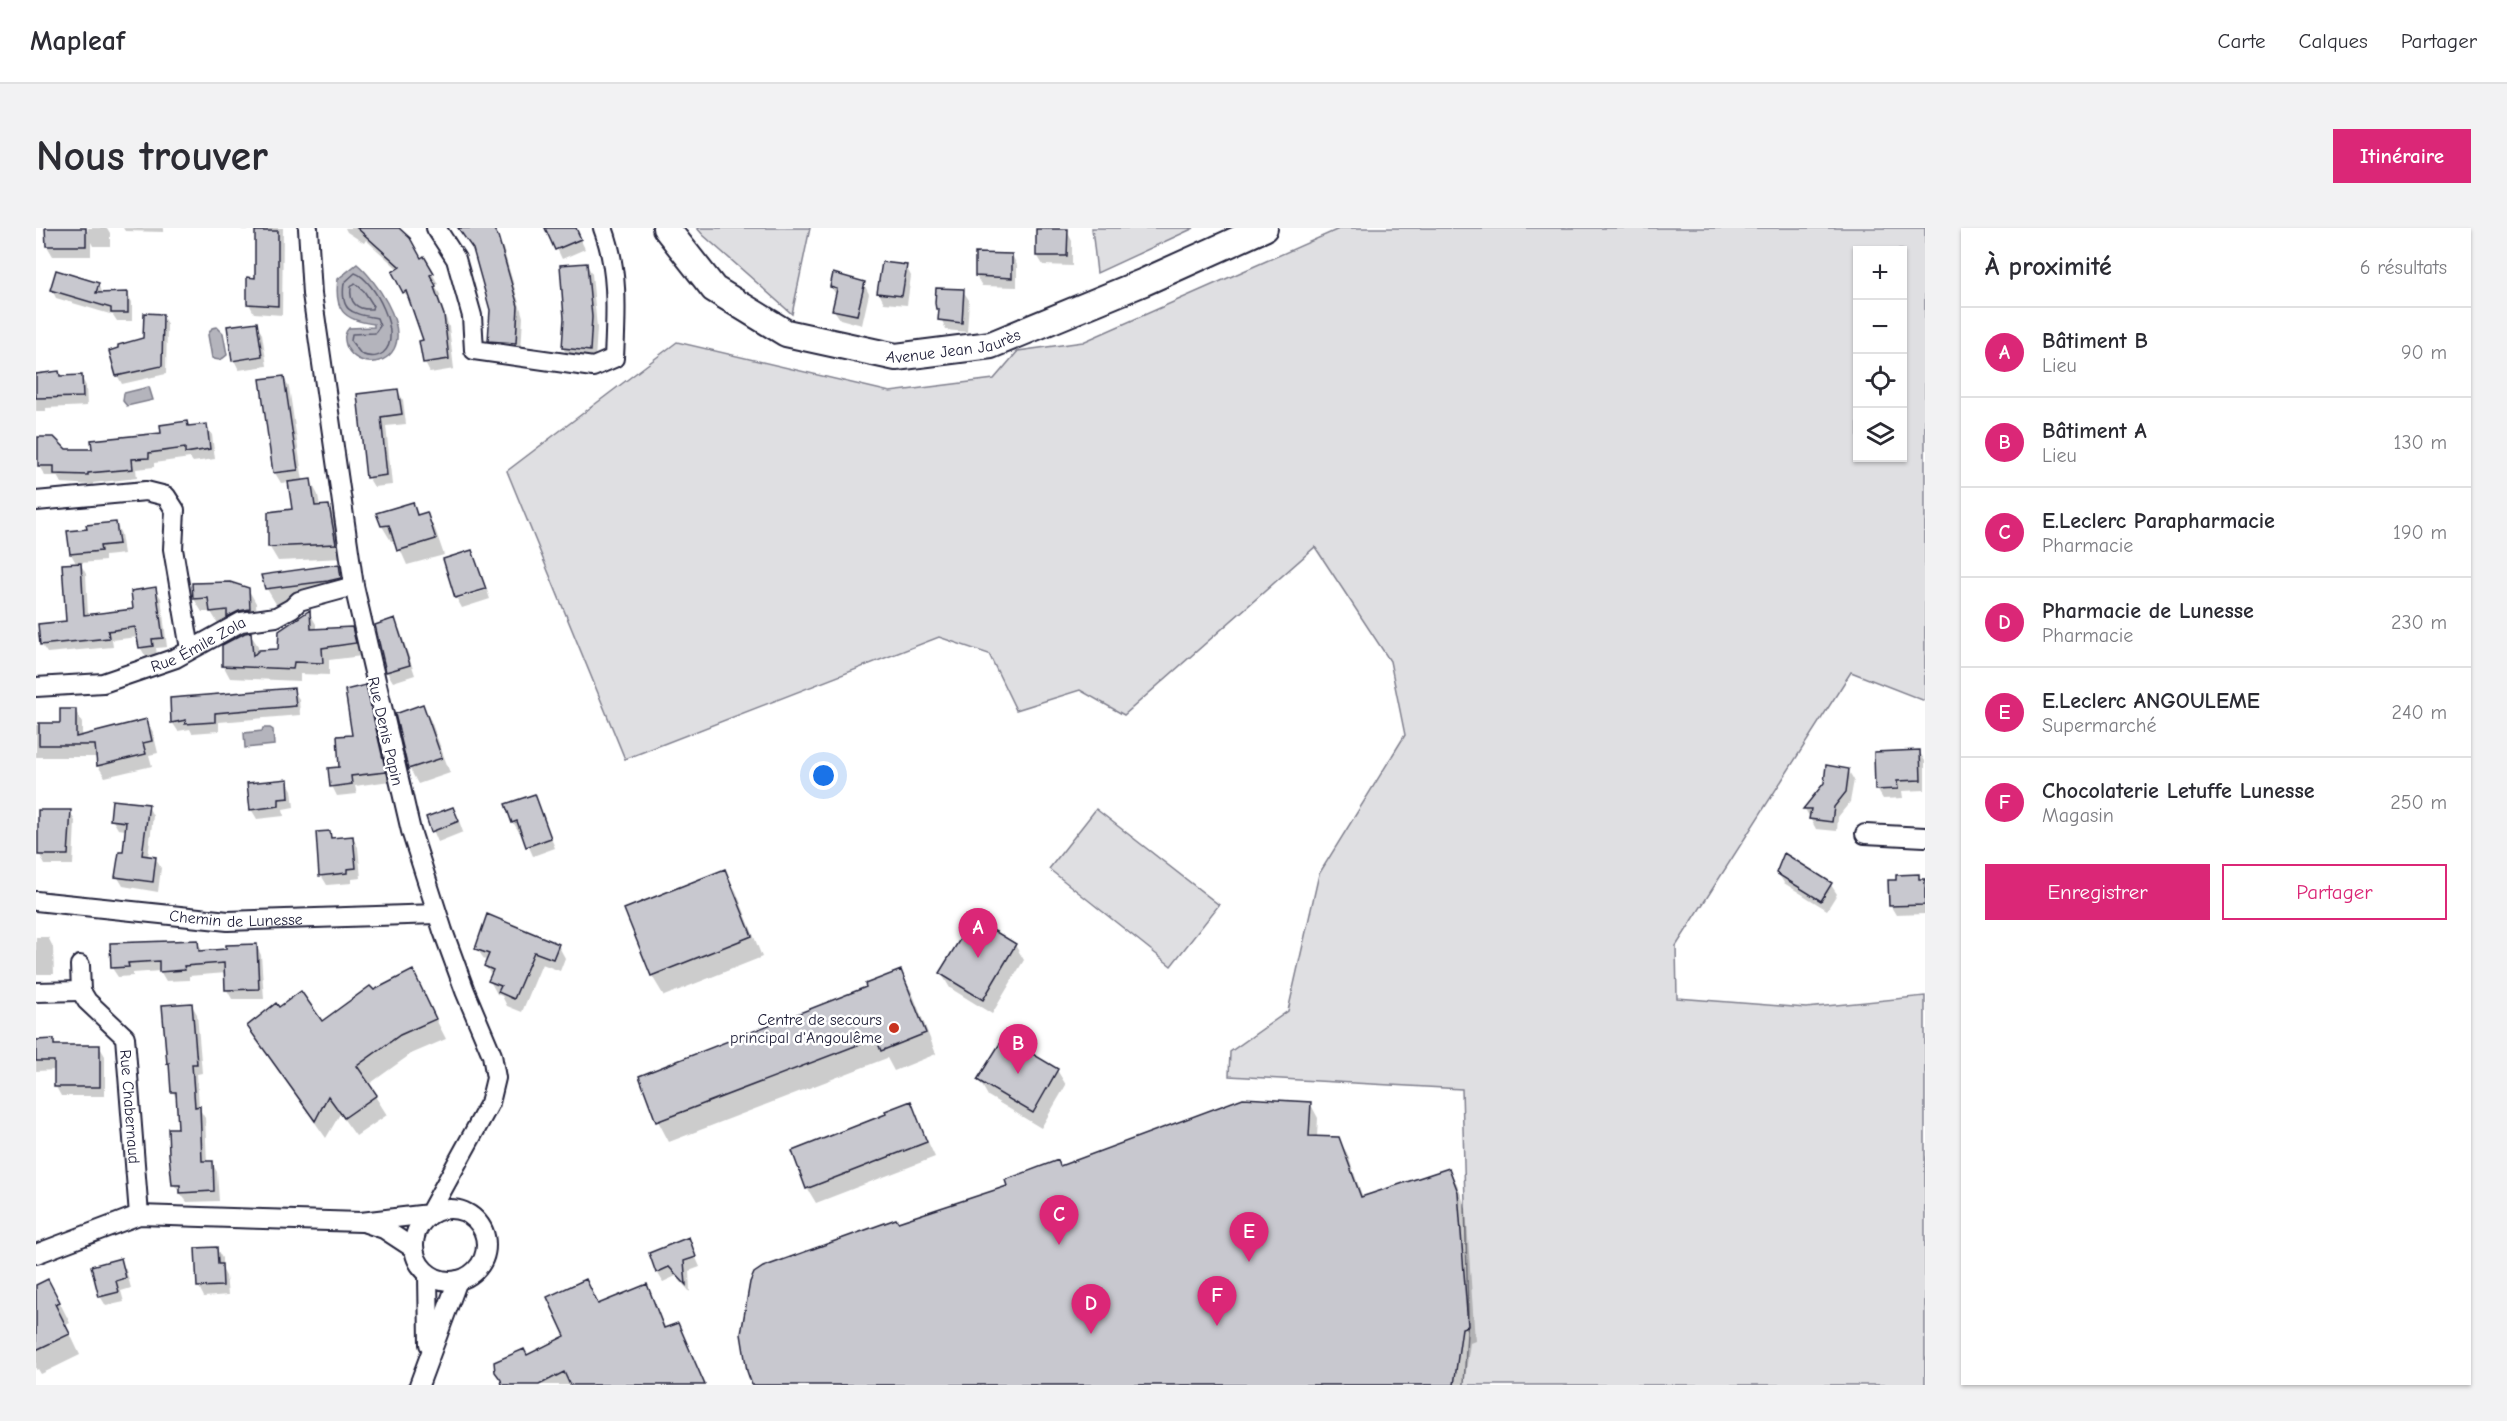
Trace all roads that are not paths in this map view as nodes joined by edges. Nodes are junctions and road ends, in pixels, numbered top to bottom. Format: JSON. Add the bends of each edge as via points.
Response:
{"nodes":[{"id":1,"x":308,"y":228,"type":"edge"},
{"id":2,"x":436,"y":228,"type":"edge"},
{"id":3,"x":603,"y":228,"type":"edge"},
{"id":4,"x":666,"y":228,"type":"edge"},
{"id":5,"x":1264,"y":228,"type":"edge"},
{"id":6,"x":36,"y":501,"type":"edge"},
{"id":7,"x":354,"y":586,"type":"junction"},
{"id":8,"x":190,"y":649,"type":"junction"},
{"id":9,"x":36,"y":687,"type":"edge"},
{"id":10,"x":1865,"y":834,"type":"dead end"},
{"id":11,"x":1925,"y":837,"type":"edge"},
{"id":12,"x":36,"y":901,"type":"edge"},
{"id":13,"x":437,"y":914,"type":"junction"},
{"id":14,"x":80,"y":965,"type":"dead end"},
{"id":15,"x":81,"y":991,"type":"junction"},
{"id":16,"x":36,"y":992,"type":"edge"},
{"id":17,"x":450,"y":1174,"type":"junction"},
{"id":18,"x":462,"y":1210,"type":"junction"},
{"id":19,"x":429,"y":1214,"type":"junction"},
{"id":20,"x":139,"y":1215,"type":"junction"},
{"id":21,"x":361,"y":1221,"type":"junction"},
{"id":22,"x":413,"y":1248,"type":"junction"},
{"id":23,"x":36,"y":1254,"type":"edge"},
{"id":24,"x":428,"y":1274,"type":"junction"},
{"id":25,"x":459,"y":1280,"type":"junction"},
{"id":26,"x":429,"y":1358,"type":"junction"},
{"id":27,"x":419,"y":1385,"type":"edge"}],
"edges":[{"from":1,"to":7,"type":"street","name":"Rue Denis Papin","via":[[312,294]]},
{"from":2,"to":3,"type":"street","via":[[456,259],[472,316],[474,350],[593,368],[614,358],[615,281]]},
{"from":4,"to":5,"type":"main road","name":"Avenue Jean Jaurès","via":[[714,289],[786,333],[896,357],[991,345]]},
{"from":6,"to":8,"type":"street","via":[[146,492],[166,496],[175,510],[172,549]]},
{"from":7,"to":8,"type":"street","name":"Rue Émile Zola","via":[[299,601],[276,617],[241,622]]},
{"from":7,"to":13,"type":"street","name":"Rue Denis Papin","via":[[399,788]]},
{"from":8,"to":9,"type":"street","name":"Rue Émile Zola","via":[[176,658],[103,683]]},
{"from":10,"to":11,"type":"street"},
{"from":12,"to":13,"type":"street","name":"Chemin de Lunesse","via":[[228,921]]},
{"from":13,"to":17,"type":"street","name":"Rue Denis Papin","via":[[492,1055],[496,1078],[490,1103]]},
{"from":14,"to":15,"type":"street"},
{"from":15,"to":16,"type":"street"},
{"from":15,"to":20,"type":"street","name":"Rue Chabernaud","via":[[125,1037]]},
{"from":17,"to":18,"type":"street"},
{"from":17,"to":19,"type":"street","name":"Rue Denis Papin"},
{"from":18,"to":19,"type":"street","via":[[439,1209]]},
{"from":18,"to":25,"type":"street","via":[[480,1224],[486,1246],[478,1268]]},
{"from":19,"to":21,"type":"street"},
{"from":19,"to":22,"type":"street","via":[[417,1227]]},
{"from":20,"to":21,"type":"street"},
{"from":20,"to":23,"type":"street"},
{"from":21,"to":22,"type":"street","via":[[384,1229]]},
{"from":22,"to":24,"type":"street"},
{"from":24,"to":25,"type":"street","via":[[448,1281]]},
{"from":24,"to":26,"type":"street"},
{"from":25,"to":26,"type":"street"},
{"from":26,"to":27,"type":"street"}]}
